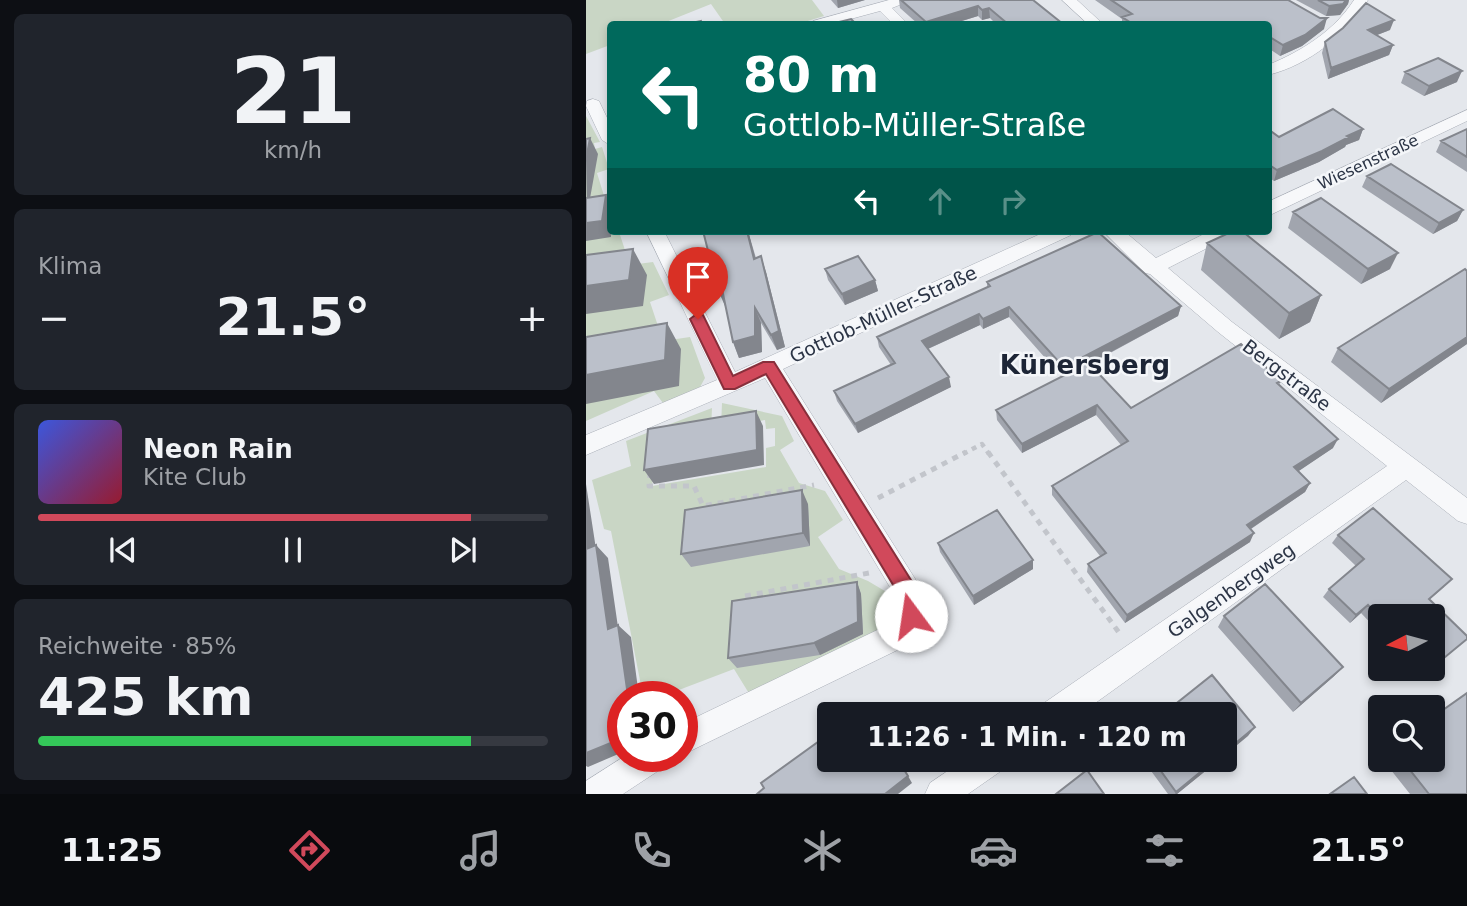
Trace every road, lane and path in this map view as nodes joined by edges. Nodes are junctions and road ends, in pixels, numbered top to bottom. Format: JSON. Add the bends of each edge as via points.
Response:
{"nodes":[{"id":1,"x":905,"y":0,"type":"edge"},
{"id":2,"x":1069,"y":0,"type":"edge"},
{"id":3,"x":1361,"y":0,"type":"edge"},
{"id":4,"x":882,"y":6,"type":"junction"},
{"id":5,"x":829,"y":21,"type":"edge"},
{"id":6,"x":898,"y":21,"type":"edge"},
{"id":7,"x":1092,"y":21,"type":"edge"},
{"id":8,"x":1345,"y":22,"type":"junction"},
{"id":9,"x":1323,"y":23,"type":"edge"},
{"id":10,"x":1272,"y":69,"type":"edge"},
{"id":11,"x":607,"y":99,"type":"edge"},
{"id":12,"x":590,"y":105,"type":"edge"},
{"id":13,"x":1467,"y":115,"type":"edge"},
{"id":14,"x":607,"y":135,"type":"edge"},
{"id":15,"x":1272,"y":208,"type":"edge"},
{"id":16,"x":657,"y":235,"type":"edge"},
{"id":17,"x":1055,"y":235,"type":"edge"},
{"id":18,"x":1116,"y":235,"type":"edge"},
{"id":19,"x":1218,"y":235,"type":"edge"},
{"id":20,"x":1152,"y":268,"type":"junction"},
{"id":21,"x":769,"y":366,"type":"junction"},
{"id":22,"x":730,"y":384,"type":"junction"},
{"id":23,"x":586,"y":445,"type":"edge"},
{"id":24,"x":651,"y":463,"type":"edge"},
{"id":25,"x":1406,"y":466,"type":"junction"},
{"id":26,"x":839,"y":480,"type":"junction"},
{"id":27,"x":857,"y":509,"type":"junction"},
{"id":28,"x":1467,"y":513,"type":"edge"},
{"id":29,"x":893,"y":569,"type":"junction"},
{"id":30,"x":745,"y":596,"type":"edge"},
{"id":31,"x":1137,"y":657,"type":"junction"},
{"id":32,"x":1072,"y":702,"type":"edge"},
{"id":33,"x":698,"y":732,"type":"edge"},
{"id":34,"x":629,"y":772,"type":"edge"},
{"id":35,"x":973,"y":772,"type":"edge"},
{"id":36,"x":595,"y":794,"type":"edge"},
{"id":37,"x":941,"y":794,"type":"edge"}],
"edges":[{"from":1,"to":4,"type":"street"},
{"from":2,"to":7,"type":"street"},
{"from":3,"to":8,"type":"street"},
{"from":4,"to":5,"type":"street"},
{"from":4,"to":6,"type":"street"},
{"from":8,"to":9,"type":"street"},
{"from":8,"to":10,"type":"street","via":[[1327,38]]},
{"from":11,"to":12,"type":"street"},
{"from":12,"to":14,"type":"street"},
{"from":13,"to":15,"type":"street","name":"Wiesenstraße"},
{"from":16,"to":22,"type":"street"},
{"from":17,"to":21,"type":"street","name":"Gottlob-Müller-Straße"},
{"from":18,"to":20,"type":"street","name":"Bergstraße"},
{"from":19,"to":20,"type":"street"},
{"from":20,"to":25,"type":"street","name":"Bergstraße"},
{"from":21,"to":22,"type":"street","name":"Gottlob-Müller-Straße"},
{"from":21,"to":26,"type":"street"},
{"from":22,"to":23,"type":"street","name":"Gottlob-Müller-Straße"},
{"from":24,"to":26,"type":"path","via":[[649,486],[693,486],[703,506]]},
{"from":25,"to":28,"type":"street","name":"Bergstraße"},
{"from":25,"to":31,"type":"street","name":"Galgenbergweg"},
{"from":26,"to":27,"type":"street"},
{"from":27,"to":29,"type":"street"},
{"from":27,"to":31,"type":"path","via":[[982,444]]},
{"from":29,"to":30,"type":"path"},
{"from":29,"to":33,"type":"street","via":[[914,602],[908,630]]},
{"from":31,"to":32,"type":"street","name":"Galgenbergweg"},
{"from":34,"to":36,"type":"street"},
{"from":35,"to":37,"type":"street"}]}
